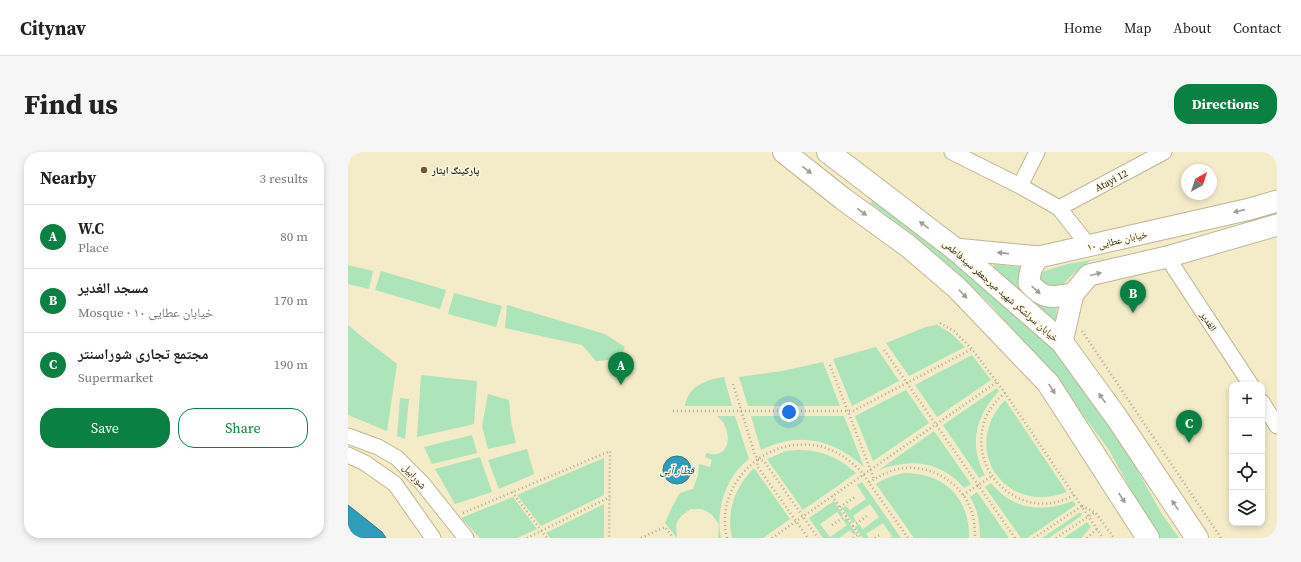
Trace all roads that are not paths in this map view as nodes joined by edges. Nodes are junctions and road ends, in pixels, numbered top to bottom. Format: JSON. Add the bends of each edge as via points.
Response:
{"nodes":[{"id":1,"x":784,"y":152,"type":"edge"},
{"id":2,"x":828,"y":152,"type":"edge"},
{"id":3,"x":952,"y":152,"type":"edge"},
{"id":4,"x":1037,"y":152,"type":"edge"},
{"id":5,"x":1156,"y":154,"type":"edge"},
{"id":6,"x":1020,"y":186,"type":"junction"},
{"id":7,"x":1277,"y":201,"type":"edge"},
{"id":8,"x":1059,"y":208,"type":"junction"},
{"id":9,"x":1275,"y":230,"type":"edge"},
{"id":10,"x":1089,"y":246,"type":"junction"},
{"id":11,"x":955,"y":249,"type":"junction"},
{"id":12,"x":1167,"y":256,"type":"junction"},
{"id":13,"x":1040,"y":257,"type":"junction"},
{"id":14,"x":1071,"y":303,"type":"junction"},
{"id":15,"x":1062,"y":342,"type":"junction"},
{"id":16,"x":1249,"y":382,"type":"edge"},
{"id":17,"x":1265,"y":407,"type":"edge"},
{"id":18,"x":1277,"y":426,"type":"edge"},
{"id":19,"x":348,"y":436,"type":"edge"},
{"id":20,"x":348,"y":455,"type":"edge"},
{"id":21,"x":433,"y":538,"type":"edge"},
{"id":22,"x":466,"y":538,"type":"edge"},
{"id":23,"x":1148,"y":538,"type":"edge"},
{"id":24,"x":1197,"y":538,"type":"edge"}],
"edges":[{"from":1,"to":23,"type":"main road","one_way":true,"via":[[908,246],[957,288],[1048,383]]},
{"from":11,"to":2,"type":"main road","name":"خیابان سرلشکر شهید میرجعفر سیدفاطمی","one_way":true},
{"from":3,"to":6,"type":"street"},
{"from":4,"to":6,"type":"street"},
{"from":5,"to":8,"type":"street","name":"Atayi 12"},
{"from":6,"to":8,"type":"street"},
{"from":7,"to":10,"type":"street","name":"خیابان عطایی ۱۰","one_way":true},
{"from":8,"to":10,"type":"street"},
{"from":9,"to":12,"type":"street"},
{"from":10,"to":13,"type":"street","name":"خیابان عطایی ۱۰"},
{"from":13,"to":11,"type":"street","name":"خیابان عطایی ۱۰","one_way":true},
{"from":11,"to":15,"type":"main road","name":"خیابان سرلشکر شهید میرجعفر سیدفاطمی"},
{"from":14,"to":12,"type":"street","one_way":true,"via":[[1090,275]]},
{"from":12,"to":16,"type":"street","name":"الغدیر"},
{"from":13,"to":14,"type":"street","one_way":true,"via":[[1033,263],[1029,274],[1030,283],[1041,294]]},
{"from":14,"to":15,"type":"street"},
{"from":24,"to":15,"type":"main road","name":"خیابان سرلشکر شهید میرجعفر سیدفاطمی","one_way":true,"via":[[1117,418]]},
{"from":17,"to":18,"type":"street"},
{"from":19,"to":22,"type":"street","name":"شورابیل","via":[[378,447],[397,458],[422,483]]},
{"from":20,"to":21,"type":"street","via":[[365,462],[395,484]]}]}
